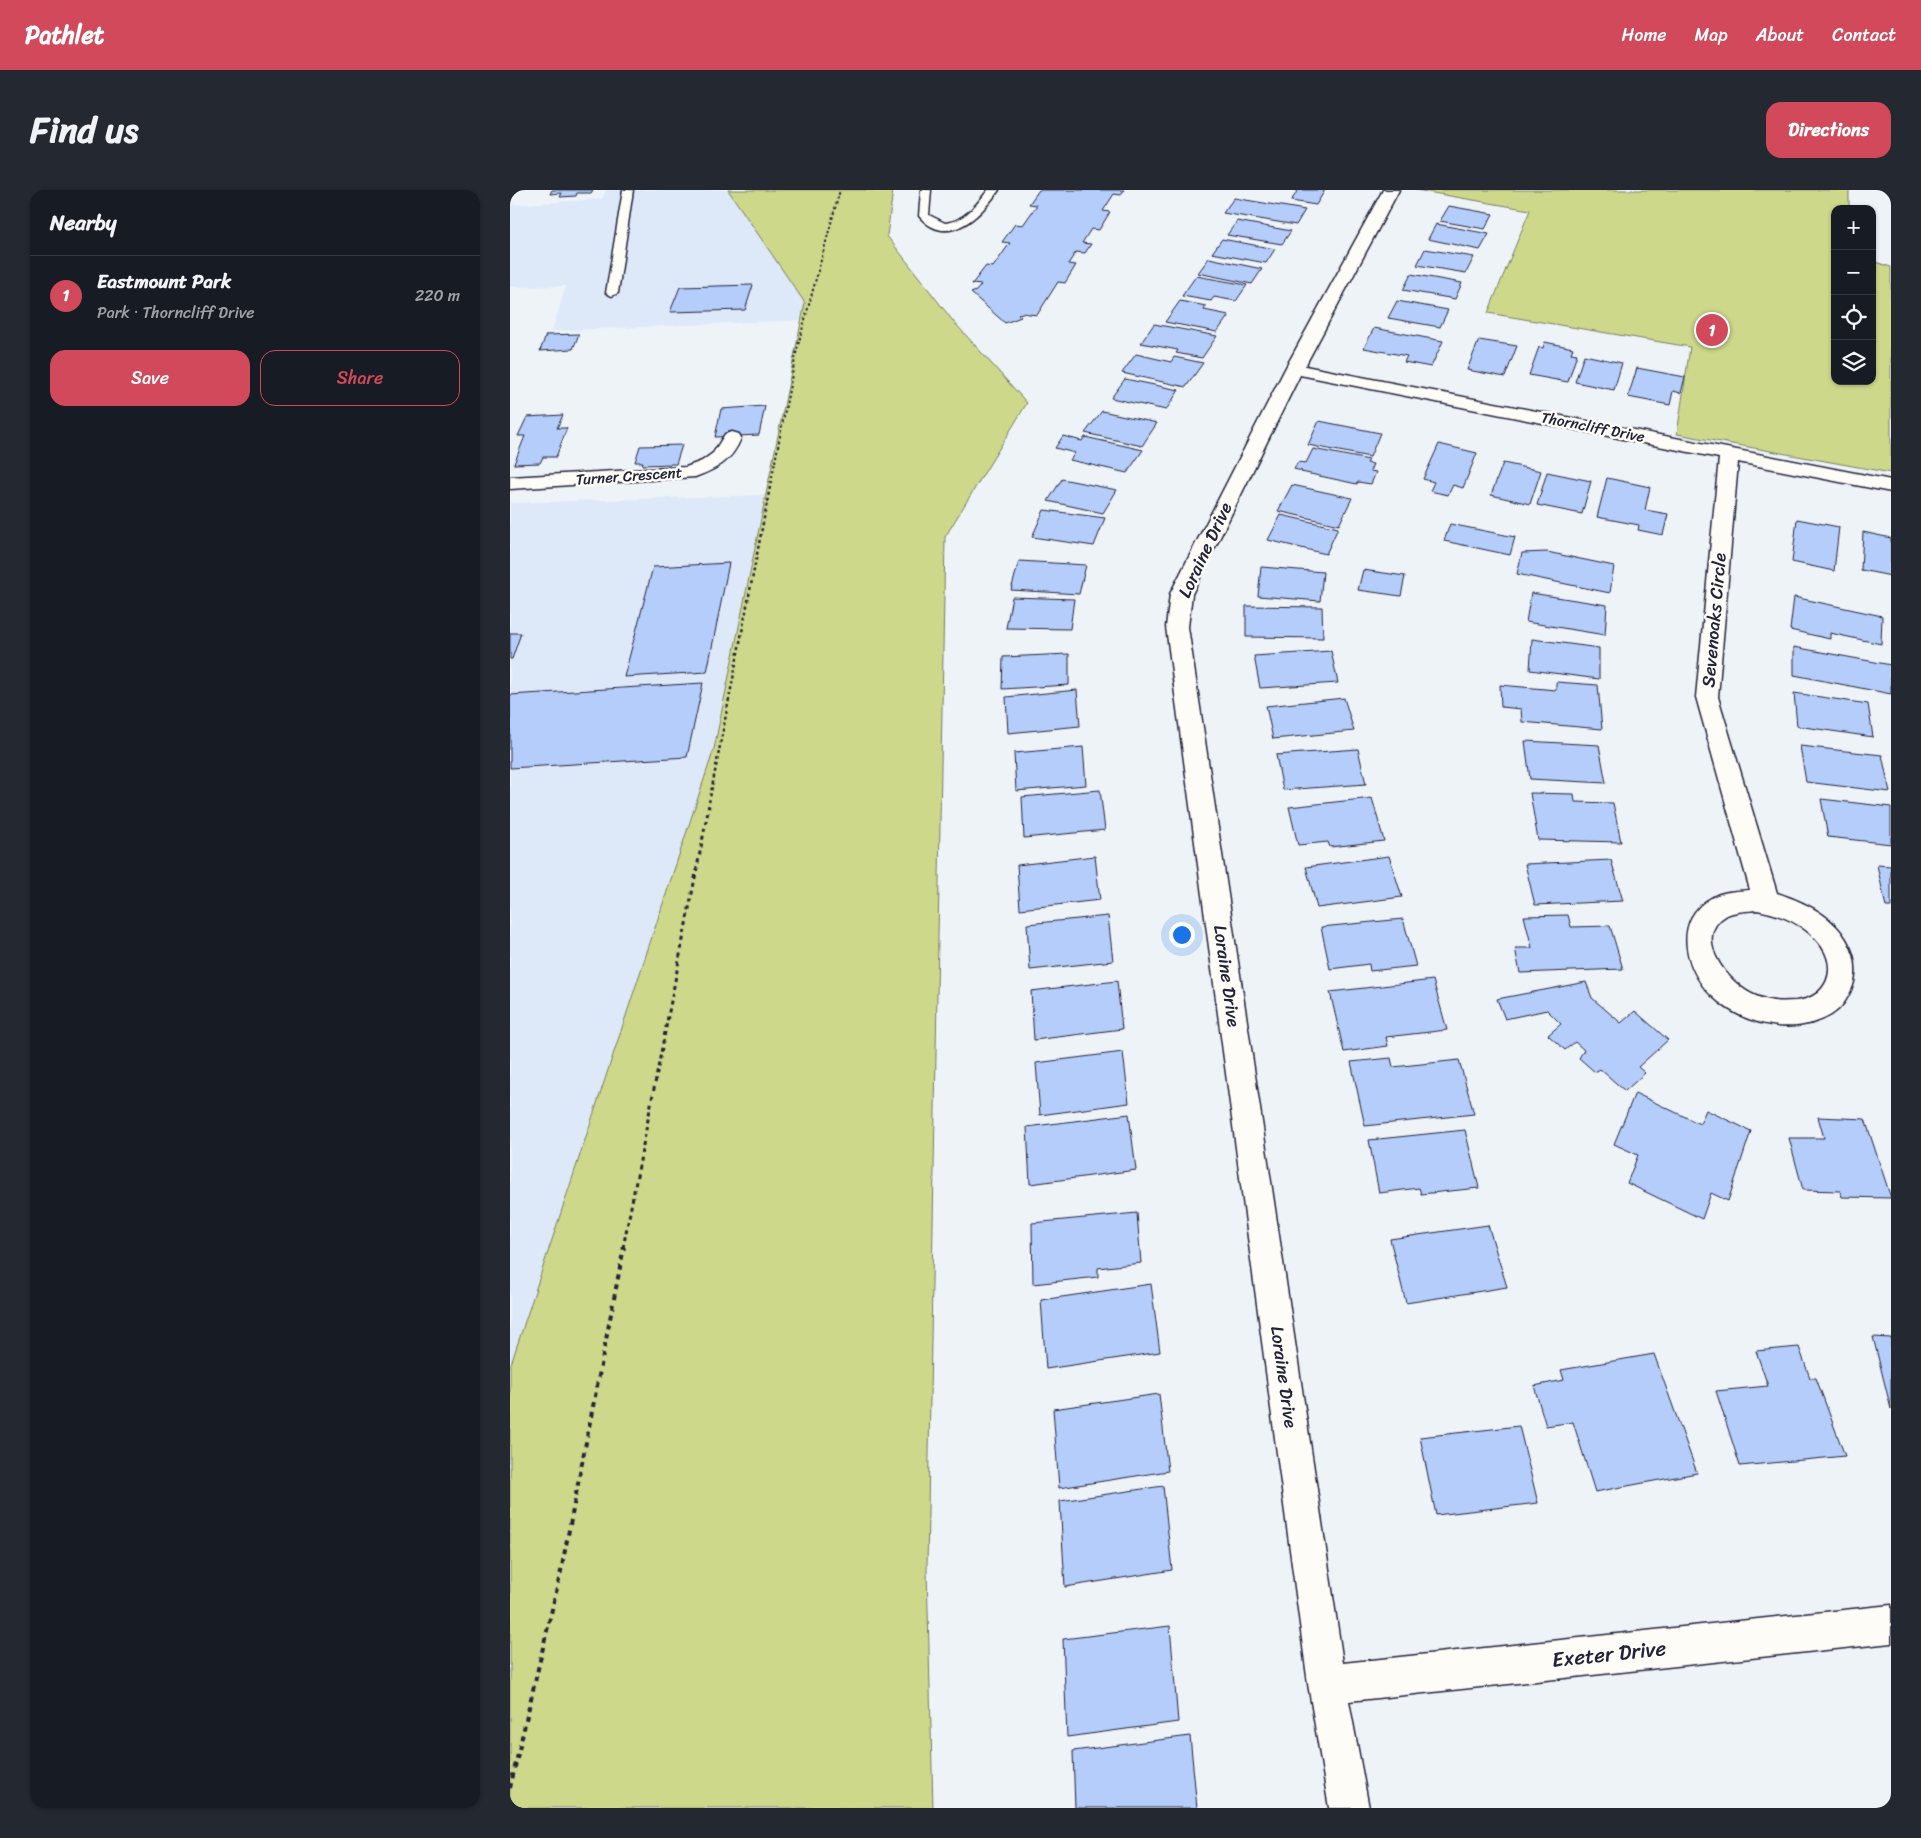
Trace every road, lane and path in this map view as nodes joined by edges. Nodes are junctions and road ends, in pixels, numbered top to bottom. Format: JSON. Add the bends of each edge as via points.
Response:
{"nodes":[{"id":1,"x":628,"y":190,"type":"edge"},
{"id":2,"x":840,"y":190,"type":"edge"},
{"id":3,"x":926,"y":190,"type":"edge"},
{"id":4,"x":994,"y":190,"type":"edge"},
{"id":5,"x":1391,"y":190,"type":"edge"},
{"id":6,"x":612,"y":293,"type":"dead end"},
{"id":7,"x":1294,"y":369,"type":"junction"},
{"id":8,"x":732,"y":438,"type":"dead end"},
{"id":9,"x":1730,"y":453,"type":"junction"},
{"id":10,"x":510,"y":483,"type":"edge"},
{"id":11,"x":1891,"y":486,"type":"edge"},
{"id":12,"x":1766,"y":900,"type":"junction"},
{"id":13,"x":1891,"y":1624,"type":"edge"},
{"id":14,"x":1327,"y":1684,"type":"junction"},
{"id":15,"x":510,"y":1788,"type":"edge"},
{"id":16,"x":1349,"y":1808,"type":"edge"}],
"edges":[{"from":1,"to":6,"type":"lane"},
{"from":2,"to":15,"type":"path","via":[[797,349],[561,1571]]},
{"from":3,"to":4,"type":"lane","via":[[924,216],[935,226],[952,227],[969,219]]},
{"from":5,"to":7,"type":"street","name":"Loraine Drive"},
{"from":7,"to":9,"type":"street","name":"Thorncliff Drive"},
{"from":7,"to":14,"type":"street","name":"Loraine Drive","via":[[1181,594],[1177,627]]},
{"from":8,"to":10,"type":"street","name":"Turner Crescent","via":[[728,449],[716,463],[688,473]]},
{"from":9,"to":11,"type":"street","name":"Thorncliff Drive"},
{"from":9,"to":12,"type":"street","name":"Sevenoaks Circle","via":[[1707,697]]},
{"from":12,"to":12,"type":"street","via":[[1732,901],[1707,916],[1700,926],[1697,940],[1702,962],[1724,990],[1758,1010],[1786,1015],[1804,1014],[1820,1008],[1836,993],[1841,980],[1842,966],[1834,946],[1806,916]]},
{"from":13,"to":14,"type":"street","name":"Exeter Drive"},
{"from":14,"to":16,"type":"street","name":"Loraine Drive"}]}
